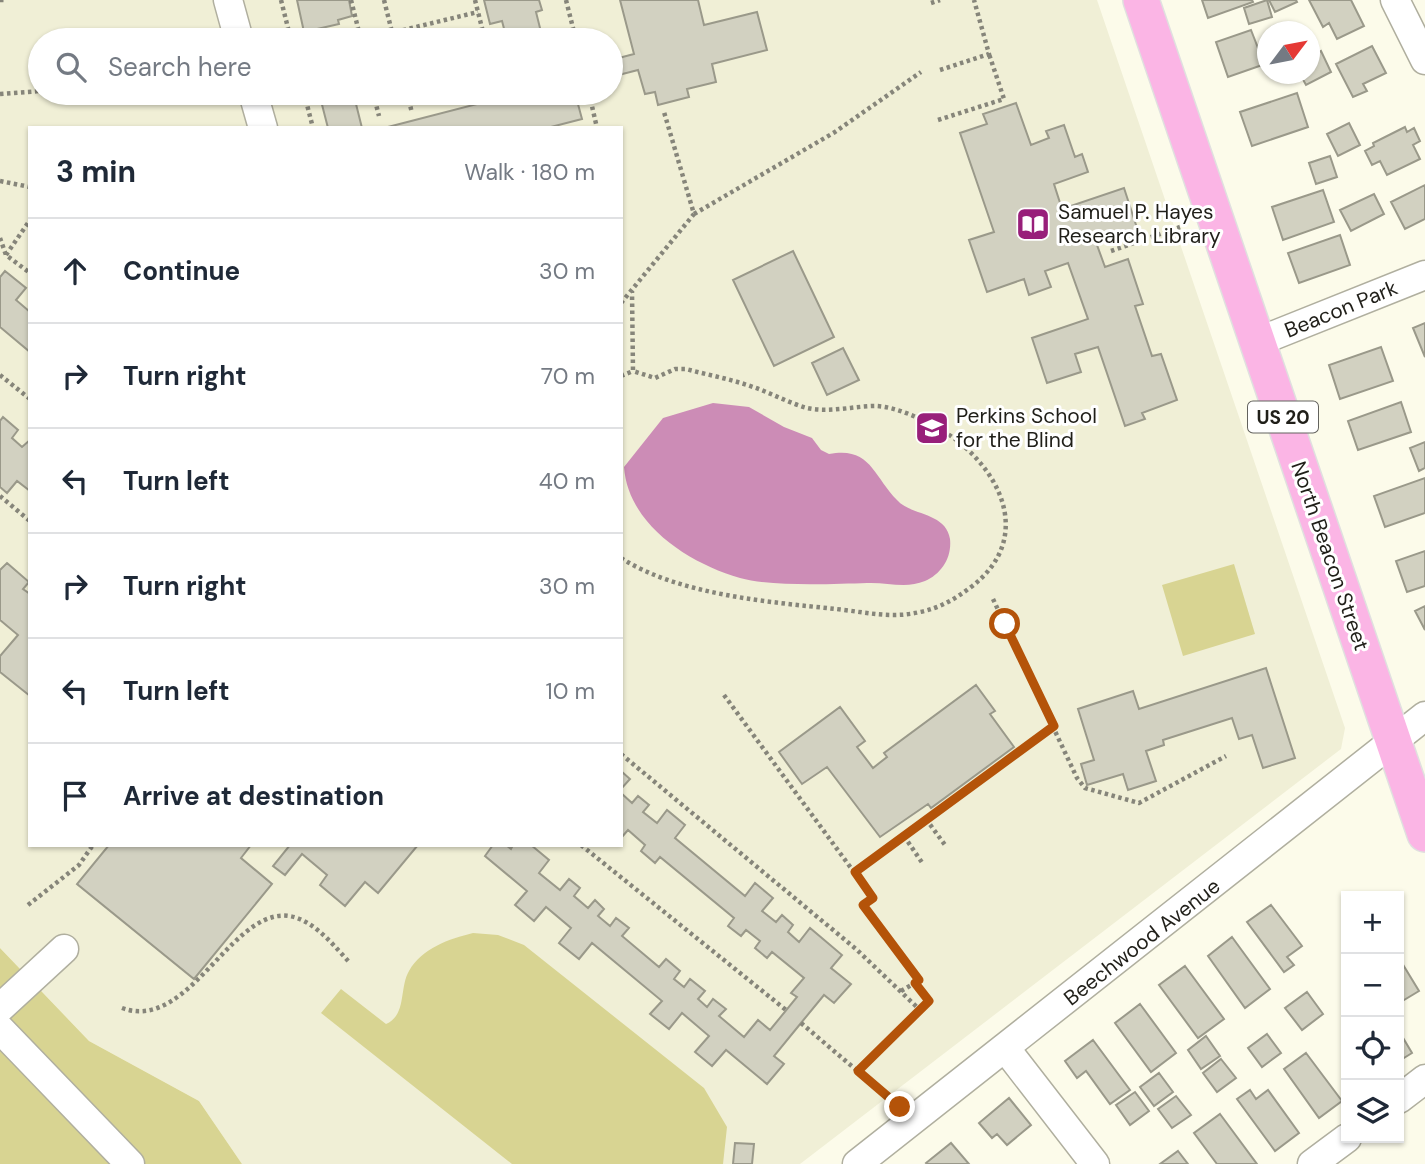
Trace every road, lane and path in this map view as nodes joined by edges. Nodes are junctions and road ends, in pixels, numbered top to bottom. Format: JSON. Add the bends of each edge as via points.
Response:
{"nodes":[{"id":1,"x":228,"y":0,"type":"edge"},
{"id":2,"x":281,"y":0,"type":"edge"},
{"id":3,"x":351,"y":0,"type":"edge"},
{"id":4,"x":384,"y":0,"type":"edge"},
{"id":5,"x":475,"y":0,"type":"edge"},
{"id":6,"x":566,"y":0,"type":"edge"},
{"id":7,"x":940,"y":0,"type":"edge"},
{"id":8,"x":974,"y":0,"type":"edge"},
{"id":9,"x":1141,"y":0,"type":"edge"},
{"id":10,"x":1395,"y":0,"type":"edge"},
{"id":11,"x":931,"y":3,"type":"dead end"},
{"id":12,"x":478,"y":12,"type":"junction"},
{"id":13,"x":236,"y":28,"type":"edge"},
{"id":14,"x":288,"y":28,"type":"edge"},
{"id":15,"x":358,"y":28,"type":"edge"},
{"id":16,"x":391,"y":28,"type":"edge"},
{"id":17,"x":412,"y":28,"type":"edge"},
{"id":18,"x":482,"y":28,"type":"edge"},
{"id":19,"x":573,"y":28,"type":"edge"},
{"id":20,"x":989,"y":54,"type":"junction"},
{"id":21,"x":1425,"y":60,"type":"edge"},
{"id":22,"x":940,"y":71,"type":"dead end"},
{"id":23,"x":921,"y":72,"type":"dead end"},
{"id":24,"x":28,"y":92,"type":"edge"},
{"id":25,"x":0,"y":94,"type":"edge"},
{"id":26,"x":256,"y":105,"type":"edge"},
{"id":27,"x":307,"y":105,"type":"edge"},
{"id":28,"x":376,"y":105,"type":"edge"},
{"id":29,"x":410,"y":105,"type":"edge"},
{"id":30,"x":592,"y":105,"type":"edge"},
{"id":31,"x":664,"y":112,"type":"dead end"},
{"id":32,"x":412,"y":113,"type":"dead end"},
{"id":33,"x":379,"y":117,"type":"dead end"},
{"id":34,"x":938,"y":120,"type":"dead end"},
{"id":35,"x":262,"y":126,"type":"edge"},
{"id":36,"x":312,"y":126,"type":"edge"},
{"id":37,"x":597,"y":126,"type":"edge"},
{"id":38,"x":0,"y":181,"type":"edge"},
{"id":39,"x":28,"y":187,"type":"edge"},
{"id":40,"x":694,"y":214,"type":"junction"},
{"id":41,"x":28,"y":223,"type":"edge"},
{"id":42,"x":1180,"y":227,"type":"dead end"},
{"id":43,"x":0,"y":238,"type":"edge"},
{"id":44,"x":1111,"y":251,"type":"dead end"},
{"id":45,"x":6,"y":255,"type":"junction"},
{"id":46,"x":28,"y":272,"type":"edge"},
{"id":47,"x":1425,"y":275,"type":"edge"},
{"id":48,"x":632,"y":290,"type":"junction"},
{"id":49,"x":623,"y":301,"type":"edge"},
{"id":50,"x":1257,"y":342,"type":"junction"},
{"id":51,"x":633,"y":370,"type":"junction"},
{"id":52,"x":0,"y":375,"type":"edge"},
{"id":53,"x":623,"y":375,"type":"edge"},
{"id":54,"x":28,"y":397,"type":"edge"},
{"id":55,"x":0,"y":496,"type":"edge"},
{"id":56,"x":28,"y":519,"type":"edge"},
{"id":57,"x":623,"y":559,"type":"edge"},
{"id":58,"x":993,"y":599,"type":"dead end"},
{"id":59,"x":724,"y":695,"type":"dead end"},
{"id":60,"x":1425,"y":716,"type":"edge"},
{"id":61,"x":1054,"y":726,"type":"junction"},
{"id":62,"x":1394,"y":742,"type":"junction"},
{"id":63,"x":623,"y":756,"type":"edge"},
{"id":64,"x":1226,"y":756,"type":"dead end"},
{"id":65,"x":926,"y":819,"type":"junction"},
{"id":66,"x":1425,"y":834,"type":"edge"},
{"id":67,"x":904,"y":836,"type":"junction"},
{"id":68,"x":945,"y":845,"type":"dead end"},
{"id":69,"x":92,"y":847,"type":"edge"},
{"id":70,"x":583,"y":847,"type":"edge"},
{"id":71,"x":923,"y":863,"type":"dead end"},
{"id":72,"x":855,"y":872,"type":"junction"},
{"id":73,"x":28,"y":905,"type":"dead end"},
{"id":74,"x":64,"y":949,"type":"dead end"},
{"id":75,"x":350,"y":963,"type":"dead end"},
{"id":76,"x":915,"y":983,"type":"junction"},
{"id":77,"x":900,"y":992,"type":"junction"},
{"id":78,"x":0,"y":1008,"type":"edge"},
{"id":79,"x":122,"y":1008,"type":"dead end"},
{"id":80,"x":786,"y":1010,"type":"dead end"},
{"id":81,"x":920,"y":1010,"type":"junction"},
{"id":82,"x":801,"y":1023,"type":"dead end"},
{"id":83,"x":0,"y":1028,"type":"edge"},
{"id":84,"x":1006,"y":1049,"type":"junction"},
{"id":85,"x":858,"y":1071,"type":"junction"},
{"id":86,"x":1425,"y":1079,"type":"edge"},
{"id":87,"x":1404,"y":1095,"type":"edge"},
{"id":88,"x":900,"y":1107,"type":"dead end"},
{"id":89,"x":1341,"y":1142,"type":"edge"},
{"id":90,"x":130,"y":1164,"type":"edge"},
{"id":91,"x":857,"y":1164,"type":"edge"},
{"id":92,"x":1095,"y":1164,"type":"edge"},
{"id":93,"x":1312,"y":1164,"type":"edge"}],
"edges":[{"from":1,"to":13,"type":"street"},
{"from":2,"to":14,"type":"path"},
{"from":3,"to":15,"type":"path"},
{"from":4,"to":16,"type":"path"},
{"from":5,"to":12,"type":"path"},
{"from":6,"to":19,"type":"path"},
{"from":7,"to":11,"type":"path"},
{"from":8,"to":20,"type":"path"},
{"from":9,"to":50,"type":"main road","name":"North Beacon Street","number":"US 20"},
{"from":10,"to":21,"type":"street"},
{"from":12,"to":17,"type":"path"},
{"from":12,"to":18,"type":"path"},
{"from":20,"to":22,"type":"path"},
{"from":20,"to":34,"type":"path","via":[[1004,99]]},
{"from":23,"to":40,"type":"path","via":[[835,132]]},
{"from":24,"to":25,"type":"path"},
{"from":26,"to":35,"type":"street"},
{"from":27,"to":36,"type":"path"},
{"from":28,"to":33,"type":"path"},
{"from":29,"to":32,"type":"path"},
{"from":30,"to":37,"type":"path"},
{"from":31,"to":40,"type":"path"},
{"from":38,"to":39,"type":"path"},
{"from":40,"to":48,"type":"path"},
{"from":41,"to":45,"type":"path"},
{"from":42,"to":44,"type":"path"},
{"from":43,"to":45,"type":"path"},
{"from":45,"to":46,"type":"path"},
{"from":47,"to":50,"type":"street","name":"Beacon Park"},
{"from":48,"to":49,"type":"path"},
{"from":48,"to":51,"type":"path"},
{"from":50,"to":62,"type":"main road","name":"North Beacon Street","number":"US 20"},
{"from":51,"to":53,"type":"path"},
{"from":51,"to":57,"type":"path","via":[[654,379],[686,369],[751,386],[808,408],[878,406],[904,412],[974,453],[1002,500],[1006,530],[1001,554],[982,578],[949,603],[887,617],[763,602],[686,584]]},
{"from":52,"to":54,"type":"path"},
{"from":55,"to":56,"type":"path"},
{"from":58,"to":61,"type":"path"},
{"from":59,"to":72,"type":"path"},
{"from":60,"to":62,"type":"street","name":"Beechwood Avenue"},
{"from":61,"to":64,"type":"path","via":[[1084,788],[1139,803]]},
{"from":61,"to":65,"type":"path"},
{"from":62,"to":66,"type":"main road","name":"North Beacon Street","number":"US 20"},
{"from":62,"to":84,"type":"street","name":"Beechwood Avenue"},
{"from":63,"to":77,"type":"path","via":[[856,949]]},
{"from":65,"to":67,"type":"path"},
{"from":65,"to":68,"type":"path"},
{"from":67,"to":71,"type":"path"},
{"from":67,"to":72,"type":"path"},
{"from":69,"to":73,"type":"path","via":[[79,865]]},
{"from":70,"to":80,"type":"path"},
{"from":72,"to":76,"type":"path","via":[[873,898],[863,905],[919,980]]},
{"from":74,"to":78,"type":"street"},
{"from":75,"to":79,"type":"path","via":[[310,925],[297,918],[274,917],[249,931],[181,995],[143,1013]]},
{"from":76,"to":77,"type":"path"},
{"from":76,"to":81,"type":"path","via":[[929,1001]]},
{"from":77,"to":81,"type":"path"},
{"from":81,"to":85,"type":"path"},
{"from":82,"to":85,"type":"path"},
{"from":83,"to":90,"type":"street"},
{"from":84,"to":91,"type":"street","name":"Beechwood Avenue"},
{"from":84,"to":92,"type":"street"},
{"from":85,"to":88,"type":"path"},
{"from":86,"to":87,"type":"street"},
{"from":89,"to":93,"type":"street"}]}
